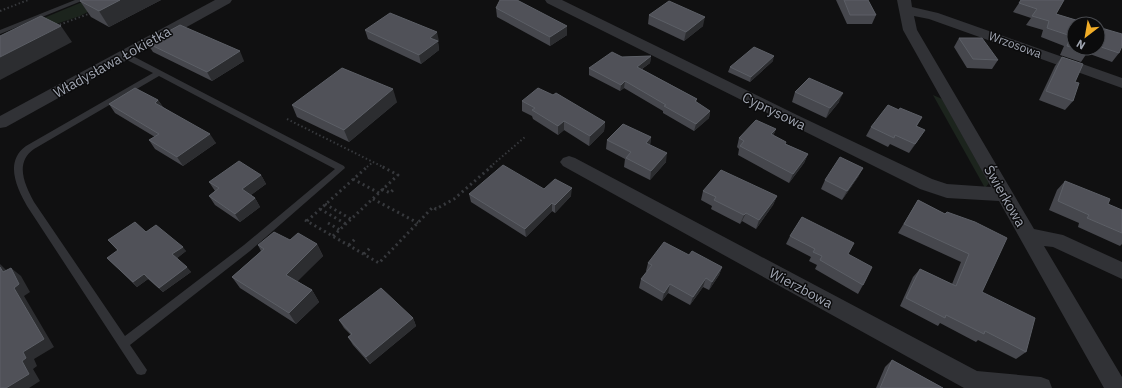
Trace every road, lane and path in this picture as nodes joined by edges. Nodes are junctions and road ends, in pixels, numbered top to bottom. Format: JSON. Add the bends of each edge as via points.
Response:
{"nodes":[{"id":1,"x":28,"y":0,"type":"edge"},
{"id":2,"x":80,"y":0,"type":"edge"},
{"id":3,"x":225,"y":0,"type":"edge"},
{"id":4,"x":552,"y":0,"type":"edge"},
{"id":5,"x":905,"y":5,"type":"edge"},
{"id":6,"x":0,"y":10,"type":"edge"},
{"id":7,"x":92,"y":12,"type":"edge"},
{"id":8,"x":55,"y":27,"type":"edge"},
{"id":9,"x":0,"y":32,"type":"edge"},
{"id":10,"x":124,"y":55,"type":"junction"},
{"id":11,"x":159,"y":73,"type":"junction"},
{"id":12,"x":1122,"y":83,"type":"edge"},
{"id":13,"x":287,"y":119,"type":"dead end"},
{"id":14,"x":0,"y":124,"type":"edge"},
{"id":15,"x":525,"y":137,"type":"dead end"},
{"id":16,"x":373,"y":162,"type":"junction"},
{"id":17,"x":569,"y":162,"type":"dead end"},
{"id":18,"x":338,"y":171,"type":"junction"},
{"id":19,"x":353,"y":179,"type":"junction"},
{"id":20,"x":382,"y":189,"type":"junction"},
{"id":21,"x":393,"y":190,"type":"dead end"},
{"id":22,"x":379,"y":193,"type":"junction"},
{"id":23,"x":1004,"y":195,"type":"junction"},
{"id":24,"x":373,"y":198,"type":"junction"},
{"id":25,"x":326,"y":204,"type":"junction"},
{"id":26,"x":320,"y":209,"type":"junction"},
{"id":27,"x":337,"y":211,"type":"junction"},
{"id":28,"x":332,"y":216,"type":"junction"},
{"id":29,"x":351,"y":219,"type":"junction"},
{"id":30,"x":328,"y":223,"type":"dead end"},
{"id":31,"x":418,"y":223,"type":"junction"},
{"id":32,"x":346,"y":224,"type":"junction"},
{"id":33,"x":340,"y":230,"type":"junction"},
{"id":34,"x":333,"y":236,"type":"junction"},
{"id":35,"x":1028,"y":236,"type":"junction"},
{"id":36,"x":355,"y":238,"type":"dead end"},
{"id":37,"x":348,"y":245,"type":"junction"},
{"id":38,"x":371,"y":247,"type":"dead end"},
{"id":39,"x":364,"y":254,"type":"junction"},
{"id":40,"x":1122,"y":271,"type":"edge"},
{"id":41,"x":123,"y":344,"type":"junction"},
{"id":42,"x":141,"y":370,"type":"dead end"},
{"id":43,"x":1041,"y":388,"type":"edge"},
{"id":44,"x":1116,"y":388,"type":"edge"}],
"edges":[{"from":1,"to":6,"type":"path"},
{"from":2,"to":9,"type":"lane"},
{"from":3,"to":10,"type":"street","name":"Władysława Łokietka"},
{"from":4,"to":23,"type":"street","name":"Cyprysowa","via":[[926,184],[947,191]]},
{"from":5,"to":12,"type":"street","name":"Wrzosowa"},
{"from":5,"to":23,"type":"street","name":"Świerkowa","via":[[910,30]]},
{"from":7,"to":8,"type":"path"},
{"from":10,"to":11,"type":"lane"},
{"from":10,"to":14,"type":"street","name":"Władysława Łokietka"},
{"from":11,"to":18,"type":"lane","via":[[342,168]]},
{"from":11,"to":41,"type":"lane","via":[[39,142],[23,153],[18,165],[21,186],[30,204]]},
{"from":13,"to":16,"type":"path"},
{"from":15,"to":31,"type":"path","via":[[454,198],[436,209],[433,207]]},
{"from":16,"to":19,"type":"path"},
{"from":16,"to":20,"type":"path","via":[[398,175]]},
{"from":17,"to":43,"type":"street","name":"Wierzbowa","via":[[975,382]]},
{"from":18,"to":19,"type":"path"},
{"from":18,"to":41,"type":"lane","via":[[247,248]]},
{"from":19,"to":22,"type":"path"},
{"from":19,"to":25,"type":"path"},
{"from":20,"to":21,"type":"path","via":[[390,193]]},
{"from":20,"to":22,"type":"path"},
{"from":22,"to":24,"type":"path"},
{"from":23,"to":35,"type":"street","name":"Świerkowa"},
{"from":24,"to":29,"type":"path"},
{"from":24,"to":31,"type":"path"},
{"from":25,"to":26,"type":"path"},
{"from":25,"to":27,"type":"path"},
{"from":26,"to":28,"type":"path"},
{"from":26,"to":34,"type":"path","via":[[306,220]]},
{"from":27,"to":28,"type":"path"},
{"from":27,"to":29,"type":"path"},
{"from":28,"to":32,"type":"path"},
{"from":29,"to":32,"type":"path"},
{"from":30,"to":33,"type":"path"},
{"from":31,"to":39,"type":"path","via":[[379,263]]},
{"from":32,"to":33,"type":"path"},
{"from":33,"to":34,"type":"path"},
{"from":34,"to":37,"type":"path"},
{"from":35,"to":40,"type":"street","via":[[1056,240]]},
{"from":35,"to":44,"type":"street","name":"Świerkowa"},
{"from":36,"to":37,"type":"path"},
{"from":37,"to":39,"type":"path"},
{"from":38,"to":39,"type":"path"},
{"from":41,"to":42,"type":"lane"}]}
